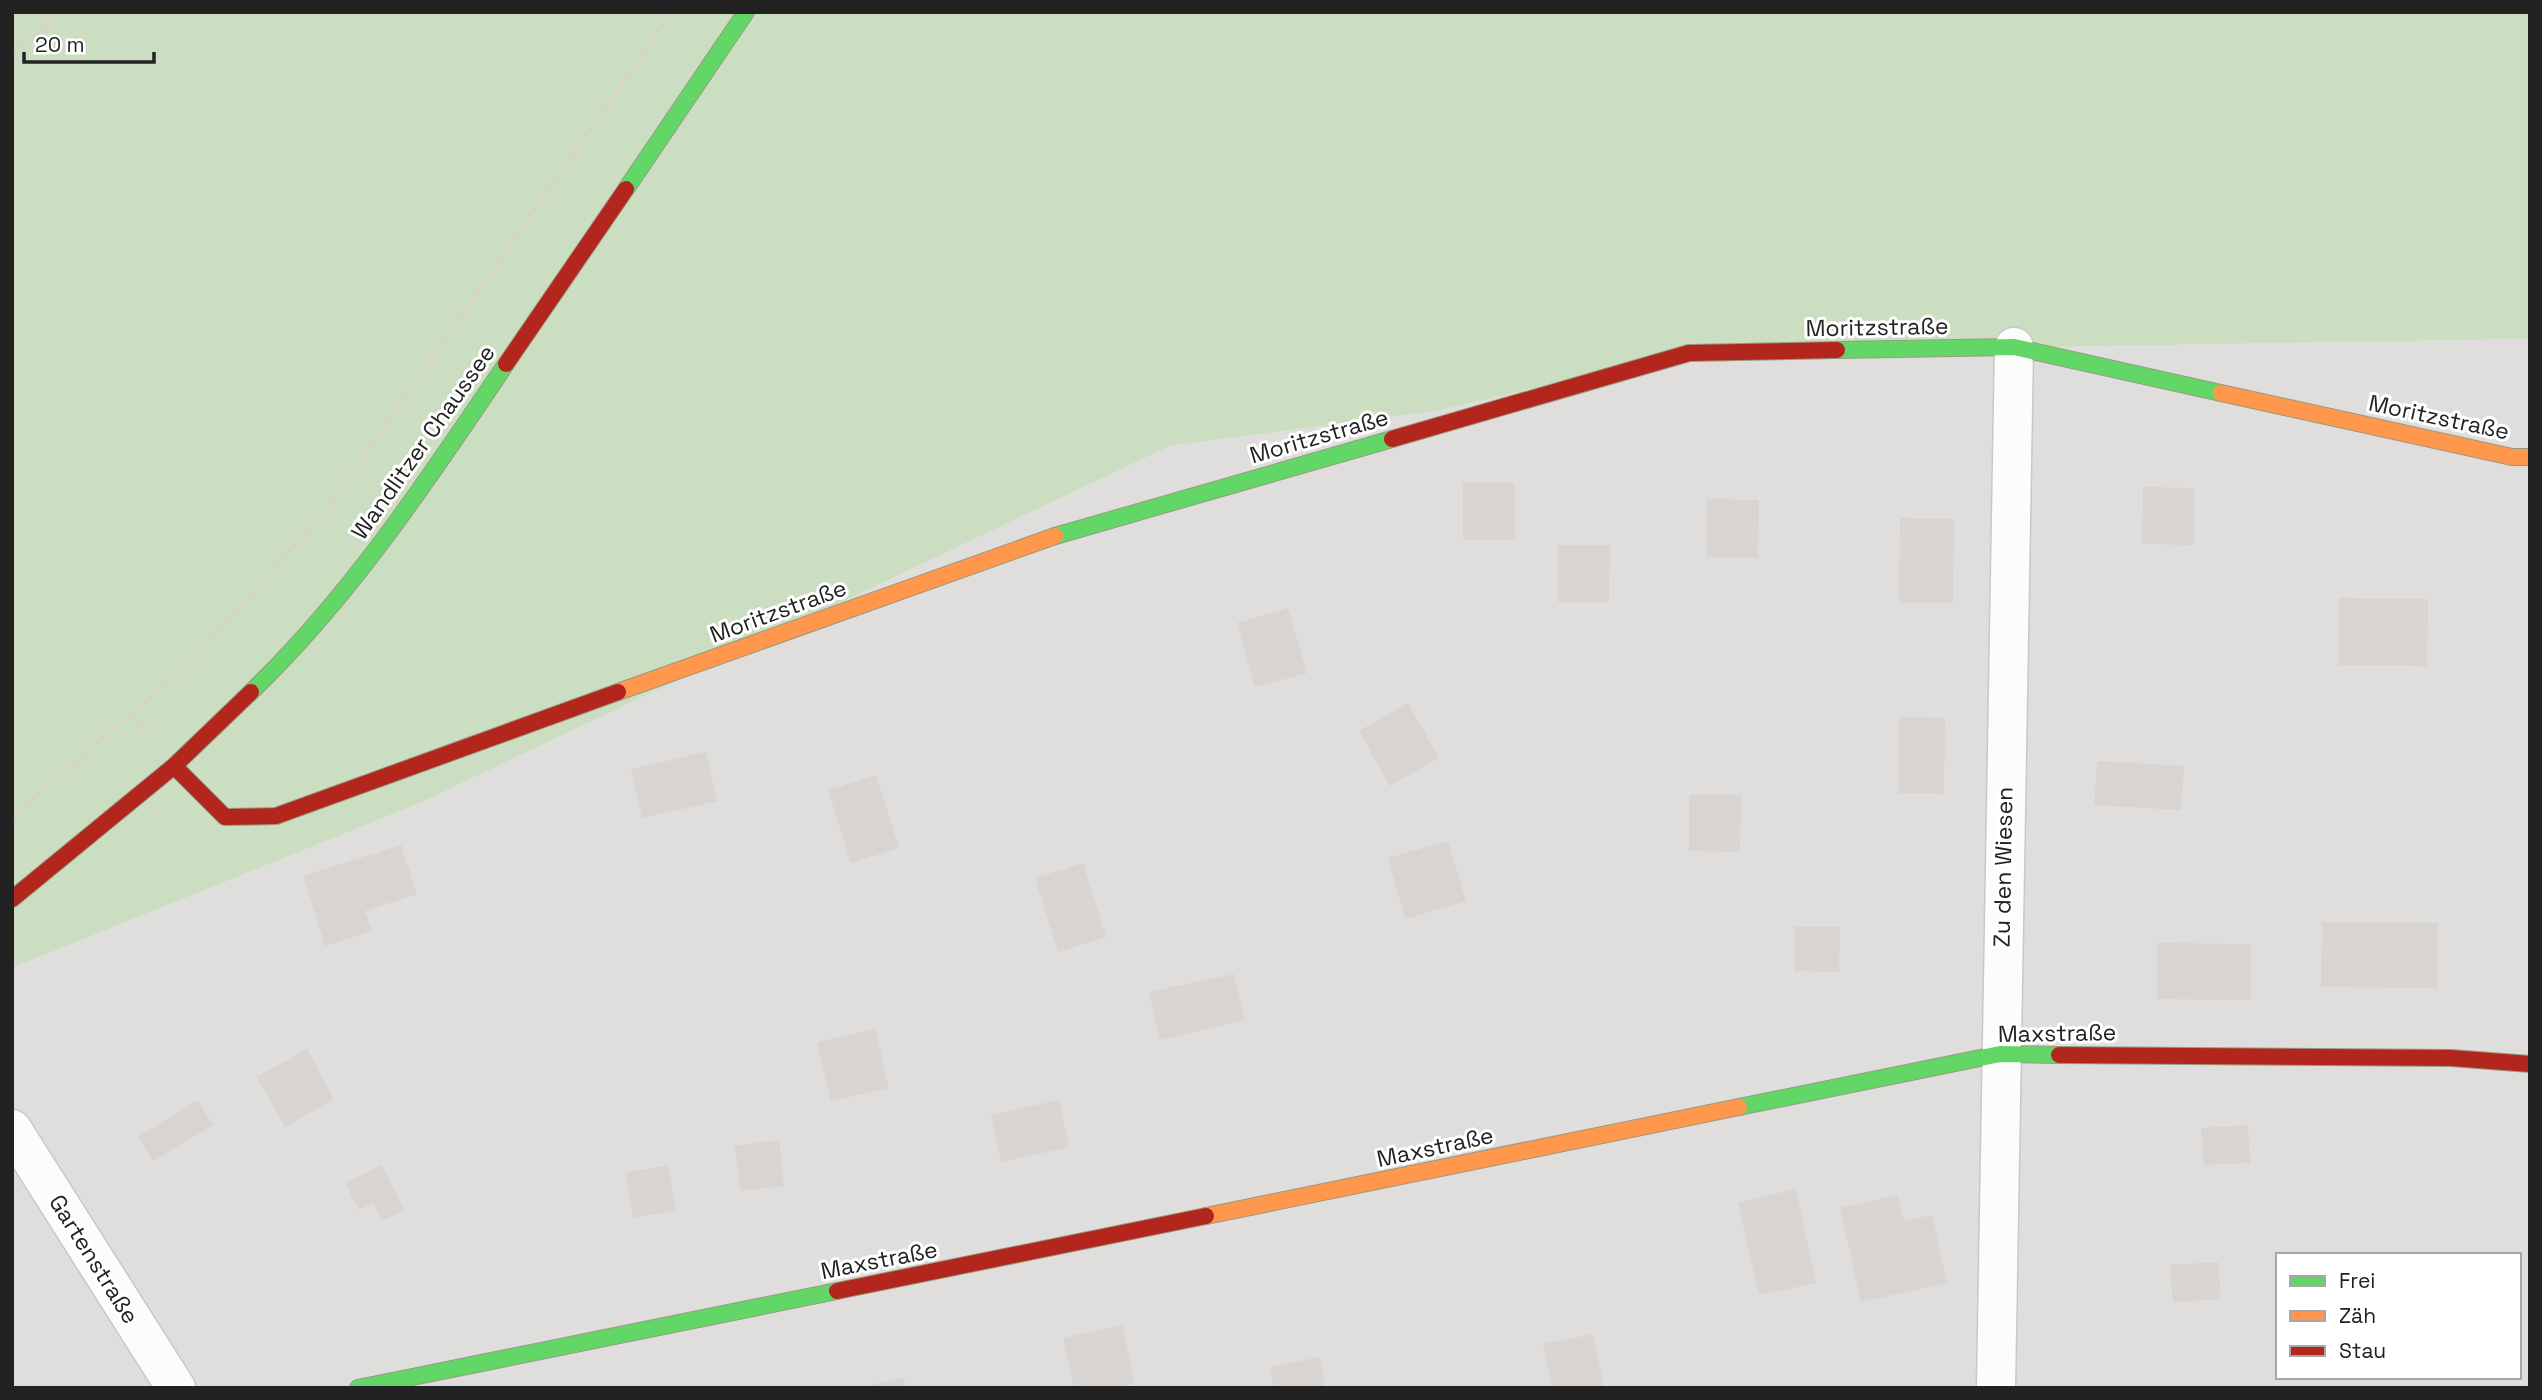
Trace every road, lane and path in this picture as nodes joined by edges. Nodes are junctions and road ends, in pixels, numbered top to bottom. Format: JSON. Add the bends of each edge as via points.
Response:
{"nodes":[{"id":1,"x":52,"y":12,"type":"edge"},
{"id":2,"x":672,"y":12,"type":"edge"},
{"id":3,"x":746,"y":12,"type":"edge"},
{"id":4,"x":12,"y":49,"type":"edge"},
{"id":5,"x":2014,"y":347,"type":"junction"},
{"id":6,"x":2530,"y":457,"type":"edge"},
{"id":7,"x":174,"y":766,"type":"junction"},
{"id":8,"x":12,"y":818,"type":"edge"},
{"id":9,"x":12,"y":899,"type":"edge"},
{"id":10,"x":2000,"y":1054,"type":"junction"},
{"id":11,"x":2530,"y":1064,"type":"edge"},
{"id":12,"x":12,"y":1129,"type":"edge"},
{"id":13,"x":176,"y":1388,"type":"edge"},
{"id":14,"x":358,"y":1388,"type":"edge"},
{"id":15,"x":1996,"y":1388,"type":"edge"}],
"edges":[{"from":1,"to":4,"type":"path","via":[[45,29]]},
{"from":2,"to":8,"type":"path","via":[[328,508],[190,663]]},
{"from":3,"to":7,"type":"street","name":"Wandlitzer Chaussee","via":[[401,519],[276,668]]},
{"from":5,"to":6,"type":"street","name":"Moritzstraße","via":[[2512,457]]},
{"from":5,"to":7,"type":"street","name":"Moritzstraße","via":[[1689,352],[1035,542],[276,816],[225,817]]},
{"from":5,"to":10,"type":"street","name":"Zu den Wiesen"},
{"from":7,"to":9,"type":"street","name":"Wandlitzer Chaussee"},
{"from":10,"to":11,"type":"street","name":"Maxstraße","via":[[2451,1058]]},
{"from":10,"to":14,"type":"street","name":"Maxstraße"},
{"from":10,"to":15,"type":"street","name":"Zu den Wiesen"},
{"from":12,"to":13,"type":"street","name":"Gartenstraße"}]}
